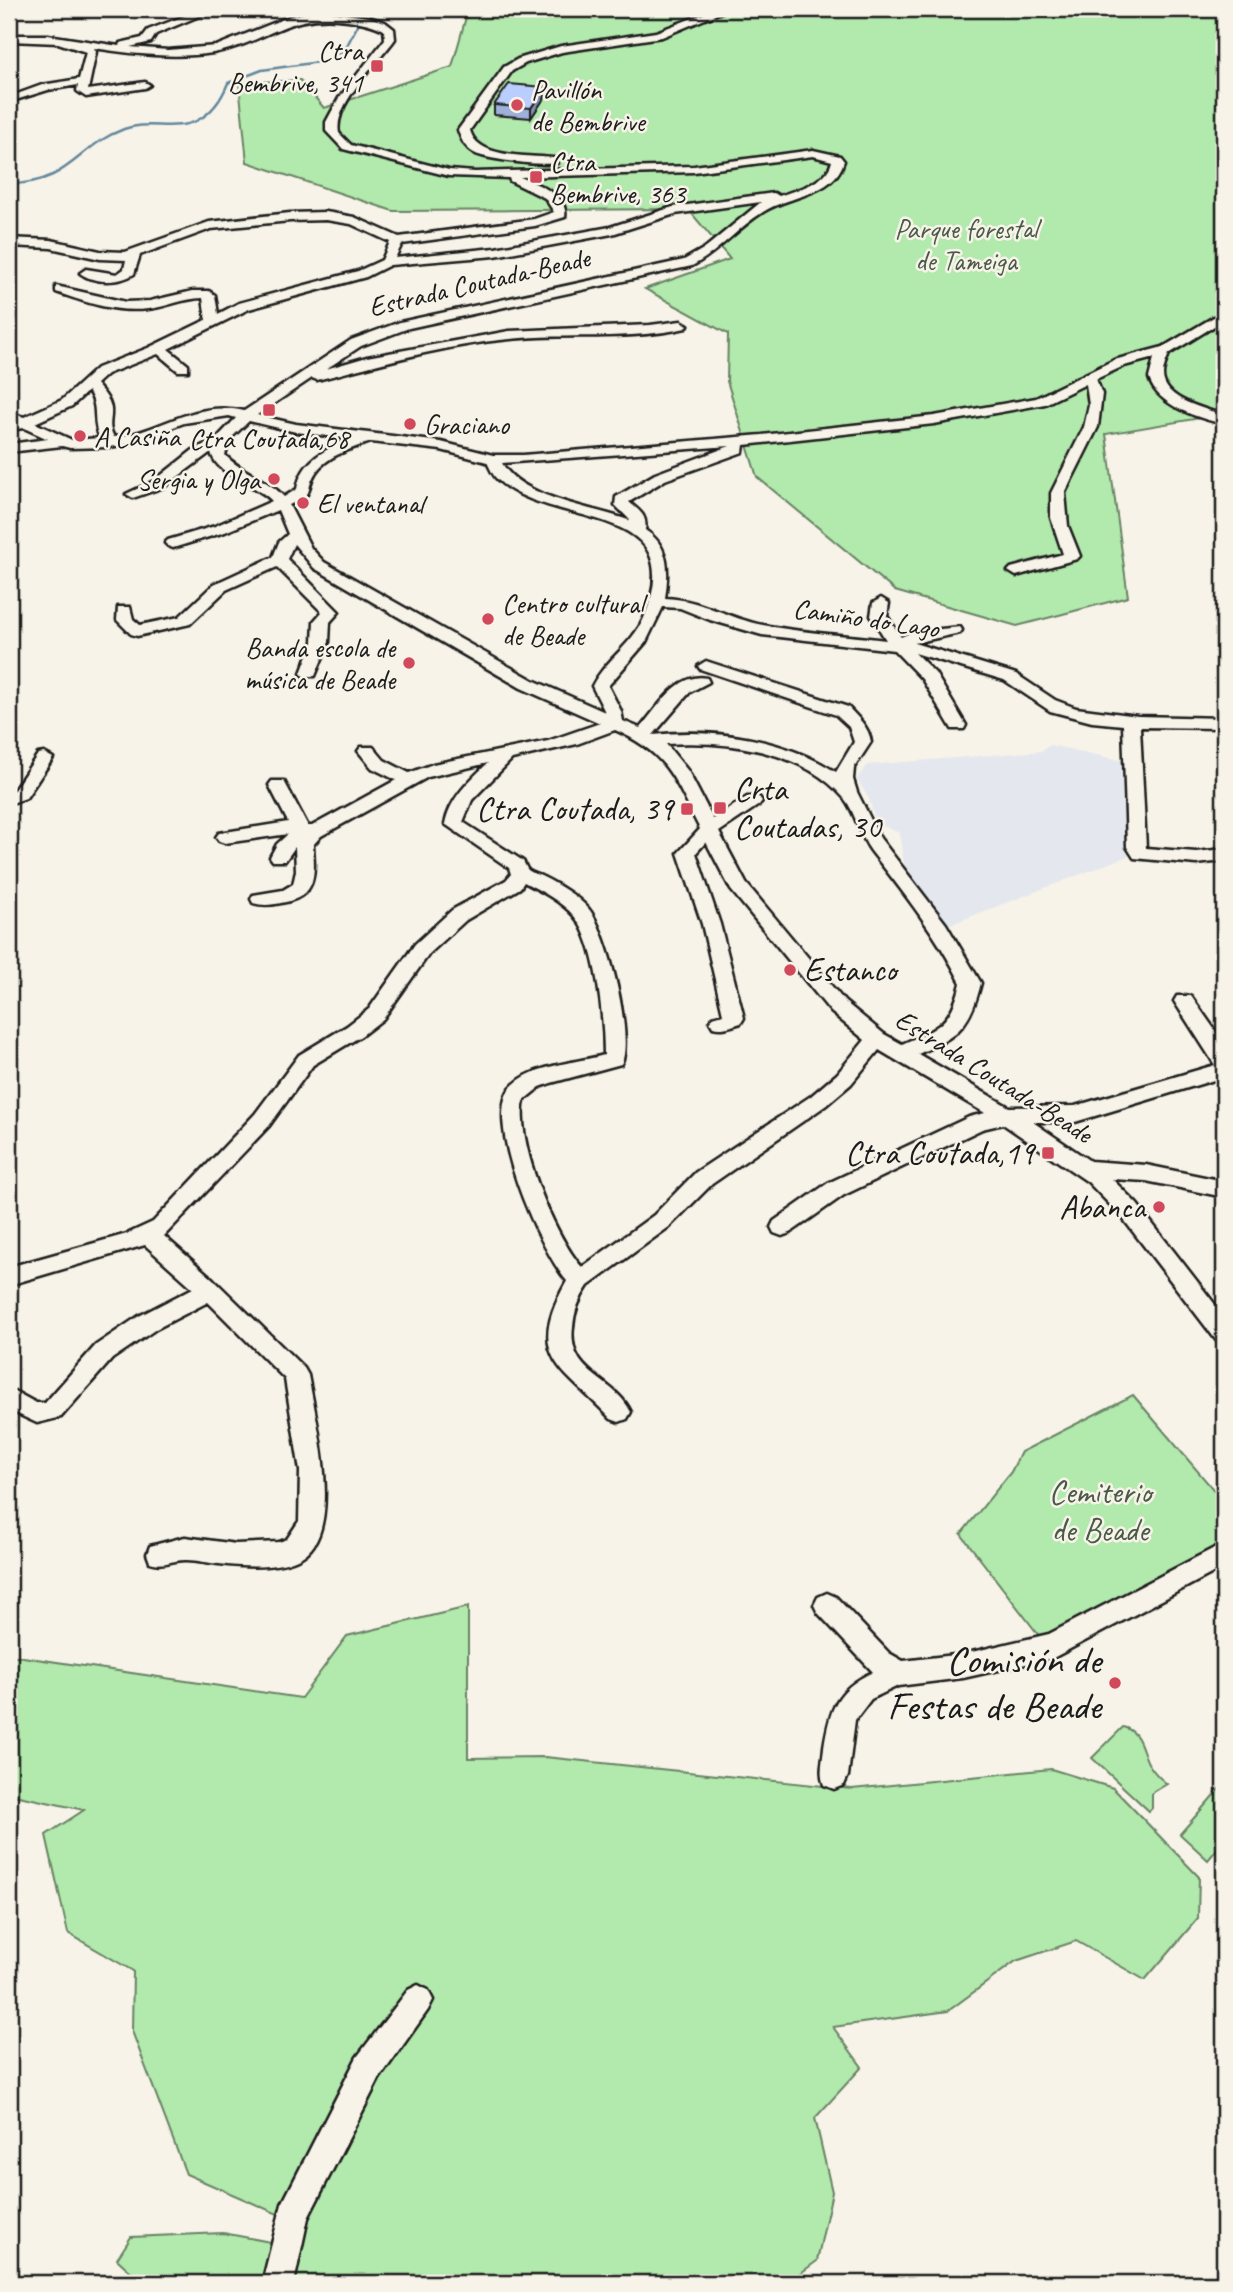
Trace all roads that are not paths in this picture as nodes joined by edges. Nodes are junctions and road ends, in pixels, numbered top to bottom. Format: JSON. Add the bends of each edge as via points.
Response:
{"nodes":[{"id":1,"x":174,"y":9,"type":"edge"},
{"id":2,"x":211,"y":9,"type":"edge"},
{"id":3,"x":724,"y":9,"type":"edge"},
{"id":4,"x":187,"y":19,"type":"junction"},
{"id":5,"x":9,"y":38,"type":"edge"},
{"id":6,"x":61,"y":40,"type":"junction"},
{"id":7,"x":116,"y":48,"type":"junction"},
{"id":8,"x":86,"y":81,"type":"junction"},
{"id":9,"x":145,"y":85,"type":"dead end"},
{"id":10,"x":12,"y":100,"type":"dead end"},
{"id":11,"x":621,"y":171,"type":"junction"},
{"id":12,"x":502,"y":174,"type":"junction"},
{"id":13,"x":794,"y":194,"type":"junction"},
{"id":14,"x":397,"y":241,"type":"junction"},
{"id":15,"x":9,"y":242,"type":"edge"},
{"id":16,"x":134,"y":254,"type":"junction"},
{"id":17,"x":387,"y":262,"type":"junction"},
{"id":18,"x":86,"y":272,"type":"dead end"},
{"id":19,"x":60,"y":289,"type":"dead end"},
{"id":20,"x":1224,"y":315,"type":"edge"},
{"id":21,"x":213,"y":321,"type":"junction"},
{"id":22,"x":681,"y":326,"type":"dead end"},
{"id":23,"x":159,"y":348,"type":"junction"},
{"id":24,"x":1164,"y":351,"type":"junction"},
{"id":25,"x":183,"y":368,"type":"dead end"},
{"id":26,"x":1088,"y":378,"type":"junction"},
{"id":27,"x":88,"y":382,"type":"junction"},
{"id":28,"x":294,"y":384,"type":"junction"},
{"id":29,"x":246,"y":416,"type":"junction"},
{"id":30,"x":1224,"y":420,"type":"edge"},
{"id":31,"x":13,"y":423,"type":"edge"},
{"id":32,"x":371,"y":437,"type":"junction"},
{"id":33,"x":735,"y":441,"type":"junction"},
{"id":34,"x":60,"y":442,"type":"junction"},
{"id":35,"x":220,"y":442,"type":"junction"},
{"id":36,"x":110,"y":443,"type":"junction"},
{"id":37,"x":9,"y":448,"type":"edge"},
{"id":38,"x":493,"y":459,"type":"junction"},
{"id":39,"x":134,"y":494,"type":"dead end"},
{"id":40,"x":281,"y":504,"type":"junction"},
{"id":41,"x":638,"y":531,"type":"junction"},
{"id":42,"x":295,"y":536,"type":"junction"},
{"id":43,"x":173,"y":543,"type":"dead end"},
{"id":44,"x":279,"y":560,"type":"junction"},
{"id":45,"x":1016,"y":571,"type":"dead end"},
{"id":46,"x":370,"y":594,"type":"junction"},
{"id":47,"x":658,"y":602,"type":"junction"},
{"id":48,"x":881,"y":603,"type":"dead end"},
{"id":49,"x":124,"y":610,"type":"dead end"},
{"id":50,"x":331,"y":612,"type":"junction"},
{"id":51,"x":954,"y":630,"type":"dead end"},
{"id":52,"x":898,"y":645,"type":"junction"},
{"id":53,"x":309,"y":673,"type":"dead end"},
{"id":54,"x":1131,"y":719,"type":"junction"},
{"id":55,"x":615,"y":723,"type":"junction"},
{"id":56,"x":1224,"y":723,"type":"edge"},
{"id":57,"x":958,"y":725,"type":"dead end"},
{"id":58,"x":647,"y":739,"type":"junction"},
{"id":59,"x":367,"y":751,"type":"dead end"},
{"id":60,"x":505,"y":757,"type":"junction"},
{"id":61,"x":44,"y":758,"type":"dead end"},
{"id":62,"x":408,"y":779,"type":"junction"},
{"id":63,"x":278,"y":785,"type":"dead end"},
{"id":64,"x":849,"y":793,"type":"junction"},
{"id":65,"x":9,"y":798,"type":"edge"},
{"id":66,"x":753,"y":801,"type":"dead end"},
{"id":67,"x":708,"y":831,"type":"junction"},
{"id":68,"x":308,"y":832,"type":"junction"},
{"id":69,"x":225,"y":837,"type":"dead end"},
{"id":70,"x":1224,"y":855,"type":"edge"},
{"id":71,"x":279,"y":857,"type":"dead end"},
{"id":72,"x":520,"y":874,"type":"junction"},
{"id":73,"x":260,"y":899,"type":"dead end"},
{"id":74,"x":1184,"y":1001,"type":"dead end"},
{"id":75,"x":720,"y":1022,"type":"dead end"},
{"id":76,"x":877,"y":1039,"type":"junction"},
{"id":77,"x":901,"y":1053,"type":"junction"},
{"id":78,"x":1224,"y":1063,"type":"edge"},
{"id":79,"x":1224,"y":1070,"type":"edge"},
{"id":80,"x":1006,"y":1115,"type":"junction"},
{"id":81,"x":1086,"y":1169,"type":"junction"},
{"id":82,"x":1224,"y":1189,"type":"edge"},
{"id":83,"x":782,"y":1227,"type":"dead end"},
{"id":84,"x":148,"y":1234,"type":"junction"},
{"id":85,"x":9,"y":1276,"type":"edge"},
{"id":86,"x":580,"y":1280,"type":"junction"},
{"id":87,"x":210,"y":1290,"type":"junction"},
{"id":88,"x":1224,"y":1333,"type":"edge"},
{"id":89,"x":14,"y":1401,"type":"dead end"},
{"id":90,"x":618,"y":1412,"type":"dead end"},
{"id":91,"x":159,"y":1554,"type":"dead end"},
{"id":92,"x":1224,"y":1554,"type":"edge"},
{"id":93,"x":827,"y":1605,"type":"dead end"},
{"id":94,"x":901,"y":1673,"type":"junction"},
{"id":95,"x":834,"y":1776,"type":"dead end"},
{"id":96,"x":418,"y":2000,"type":"dead end"},
{"id":97,"x":278,"y":2283,"type":"edge"}],
"edges":[{"from":1,"to":4,"type":"street"},
{"from":2,"to":4,"type":"street"},
{"from":3,"to":11,"type":"street","via":[[658,35],[561,49],[522,61],[508,69],[464,130],[473,149],[483,153],[620,167]]},
{"from":4,"to":7,"type":"street","via":[[152,32],[147,40]]},
{"from":5,"to":6,"type":"street"},
{"from":6,"to":7,"type":"street"},
{"from":6,"to":8,"type":"street","via":[[89,48]]},
{"from":7,"to":12,"type":"street","name":"Estrada Coutada-Beade","via":[[209,50],[296,17],[321,14],[372,22],[386,27],[391,36],[335,113],[334,136],[348,146],[449,173]]},
{"from":8,"to":9,"type":"street","via":[[82,91],[86,94]]},
{"from":8,"to":10,"type":"street","via":[[46,87]]},
{"from":11,"to":12,"type":"street","name":"Estrada Coutada-Beade"},
{"from":11,"to":13,"type":"street","name":"Estrada Coutada-Beade","via":[[728,166],[813,153],[838,161],[829,178]]},
{"from":12,"to":14,"type":"street","via":[[538,188],[559,206],[561,214],[535,222]]},
{"from":13,"to":17,"type":"street","via":[[673,211],[612,230],[495,252]]},
{"from":13,"to":28,"type":"street","name":"Estrada Coutada-Beade","via":[[758,210],[717,246],[688,263],[382,331]]},
{"from":14,"to":16,"type":"street","via":[[354,221],[307,215],[209,226]]},
{"from":14,"to":17,"type":"street"},
{"from":15,"to":16,"type":"street","via":[[51,244],[107,255]]},
{"from":16,"to":18,"type":"street","via":[[130,271],[120,278]]},
{"from":17,"to":21,"type":"street","via":[[362,274],[244,306]]},
{"from":19,"to":21,"type":"street","via":[[116,306],[160,303],[187,294],[209,295]]},
{"from":20,"to":24,"type":"street"},
{"from":21,"to":23,"type":"street"},
{"from":22,"to":28,"type":"street","via":[[509,335],[368,361]]},
{"from":23,"to":25,"type":"street"},
{"from":23,"to":27,"type":"street","via":[[116,363]]},
{"from":24,"to":26,"type":"street","via":[[1119,363]]},
{"from":24,"to":30,"type":"street","via":[[1158,386],[1182,404]]},
{"from":26,"to":33,"type":"street","via":[[1040,401],[933,420]]},
{"from":26,"to":45,"type":"street","via":[[1095,389],[1089,431],[1057,495],[1060,525],[1072,556]]},
{"from":27,"to":31,"type":"street","via":[[66,402]]},
{"from":27,"to":36,"type":"street","via":[[101,399],[102,426]]},
{"from":28,"to":29,"type":"street","name":"Estrada Coutada-Beade"},
{"from":29,"to":32,"type":"street","via":[[296,428]]},
{"from":29,"to":35,"type":"street","name":"Estrada Coutada-Beade"},
{"from":29,"to":36,"type":"street","via":[[218,412],[181,419]]},
{"from":31,"to":34,"type":"street"},
{"from":32,"to":38,"type":"street","via":[[441,446]]},
{"from":32,"to":40,"type":"street","via":[[334,451],[307,473],[300,495]]},
{"from":33,"to":38,"type":"street"},
{"from":33,"to":41,"type":"street","via":[[738,449],[660,477],[621,500],[639,517]]},
{"from":34,"to":36,"type":"street"},
{"from":34,"to":37,"type":"street"},
{"from":35,"to":39,"type":"street","via":[[209,445],[165,482]]},
{"from":35,"to":40,"type":"street","name":"Estrada Coutada-Beade","via":[[221,459],[264,485]]},
{"from":38,"to":41,"type":"street","via":[[495,467],[520,491]]},
{"from":40,"to":42,"type":"street","name":"Estrada Coutada-Beade"},
{"from":40,"to":43,"type":"street"},
{"from":41,"to":47,"type":"street","via":[[660,557]]},
{"from":42,"to":44,"type":"street"},
{"from":42,"to":46,"type":"street","name":"Estrada Coutada-Beade","via":[[314,562]]},
{"from":44,"to":49,"type":"street","via":[[220,587],[184,621],[137,631],[125,620]]},
{"from":44,"to":50,"type":"street"},
{"from":46,"to":50,"type":"street"},
{"from":46,"to":55,"type":"street","name":"Estrada Coutada-Beade","via":[[527,684]]},
{"from":47,"to":52,"type":"street","name":"Camiño do Lago","via":[[683,603],[762,630]]},
{"from":47,"to":55,"type":"street","via":[[641,638],[602,682]]},
{"from":48,"to":52,"type":"street","via":[[879,616]]},
{"from":50,"to":53,"type":"street","via":[[322,621],[321,642]]},
{"from":51,"to":52,"type":"street","via":[[912,637]]},
{"from":52,"to":54,"type":"street","name":"Camiño do Lago","via":[[938,652],[1010,677],[1067,711]]},
{"from":52,"to":57,"type":"street","via":[[929,676]]},
{"from":54,"to":56,"type":"street","name":"Camiño do Lago"},
{"from":54,"to":70,"type":"street","via":[[1140,854]]},
{"from":55,"to":58,"type":"street","name":"Estrada Coutada-Beade"},
{"from":55,"to":60,"type":"street"},
{"from":58,"to":64,"type":"street","via":[[752,743],[816,765]]},
{"from":58,"to":64,"type":"street","via":[[684,688],[704,674],[842,711],[853,720],[862,742],[846,768]]},
{"from":58,"to":67,"type":"street","name":"Estrada Coutada-Beade","via":[[663,750],[679,771]]},
{"from":59,"to":62,"type":"street","via":[[379,764]]},
{"from":60,"to":62,"type":"street"},
{"from":60,"to":72,"type":"street","via":[[467,794],[455,812],[454,824],[509,858]]},
{"from":61,"to":65,"type":"street","via":[[20,794]]},
{"from":62,"to":68,"type":"street"},
{"from":63,"to":68,"type":"street"},
{"from":64,"to":77,"type":"street","via":[[873,842],[910,886],[971,983],[960,1020],[950,1031]]},
{"from":66,"to":67,"type":"street"},
{"from":67,"to":75,"type":"street","via":[[687,853],[711,924],[734,1018]]},
{"from":67,"to":76,"type":"street","name":"Estrada Coutada-Beade","via":[[738,886],[777,935],[838,1007]]},
{"from":68,"to":69,"type":"street","via":[[289,828]]},
{"from":68,"to":71,"type":"street"},
{"from":68,"to":73,"type":"street","via":[[303,888],[294,895]]},
{"from":72,"to":84,"type":"street","via":[[513,884],[459,915],[422,949],[376,1014],[306,1060],[261,1120],[161,1228]]},
{"from":72,"to":86,"type":"street","via":[[582,911],[607,985],[614,1059],[524,1087],[514,1097],[510,1113],[528,1181],[565,1263]]},
{"from":74,"to":78,"type":"street"},
{"from":76,"to":77,"type":"street","name":"Estrada Coutada-Beade"},
{"from":76,"to":86,"type":"street","via":[[844,1079],[818,1101],[704,1178],[646,1234]]},
{"from":77,"to":80,"type":"street","name":"Estrada Coutada-Beade"},
{"from":79,"to":80,"type":"street","via":[[1075,1115]]},
{"from":80,"to":81,"type":"street","name":"Estrada Coutada-Beade"},
{"from":80,"to":83,"type":"street","via":[[976,1123],[892,1160],[836,1189]]},
{"from":81,"to":82,"type":"street","via":[[1146,1173]]},
{"from":81,"to":88,"type":"street","name":"Estrada Coutada-Beade","via":[[1129,1210]]},
{"from":84,"to":85,"type":"street"},
{"from":84,"to":87,"type":"street"},
{"from":86,"to":90,"type":"street","via":[[563,1310],[566,1360]]},
{"from":87,"to":89,"type":"street","via":[[109,1349],[54,1410],[30,1412]]},
{"from":87,"to":91,"type":"street","via":[[296,1375],[312,1471],[311,1521],[295,1548],[279,1553],[236,1555],[185,1549]]},
{"from":92,"to":94,"type":"street","via":[[1053,1647],[963,1666]]},
{"from":93,"to":94,"type":"street","via":[[880,1662]]},
{"from":94,"to":95,"type":"street","via":[[862,1690],[842,1715]]},
{"from":96,"to":97,"type":"street","via":[[368,2068],[293,2215]]}]}
